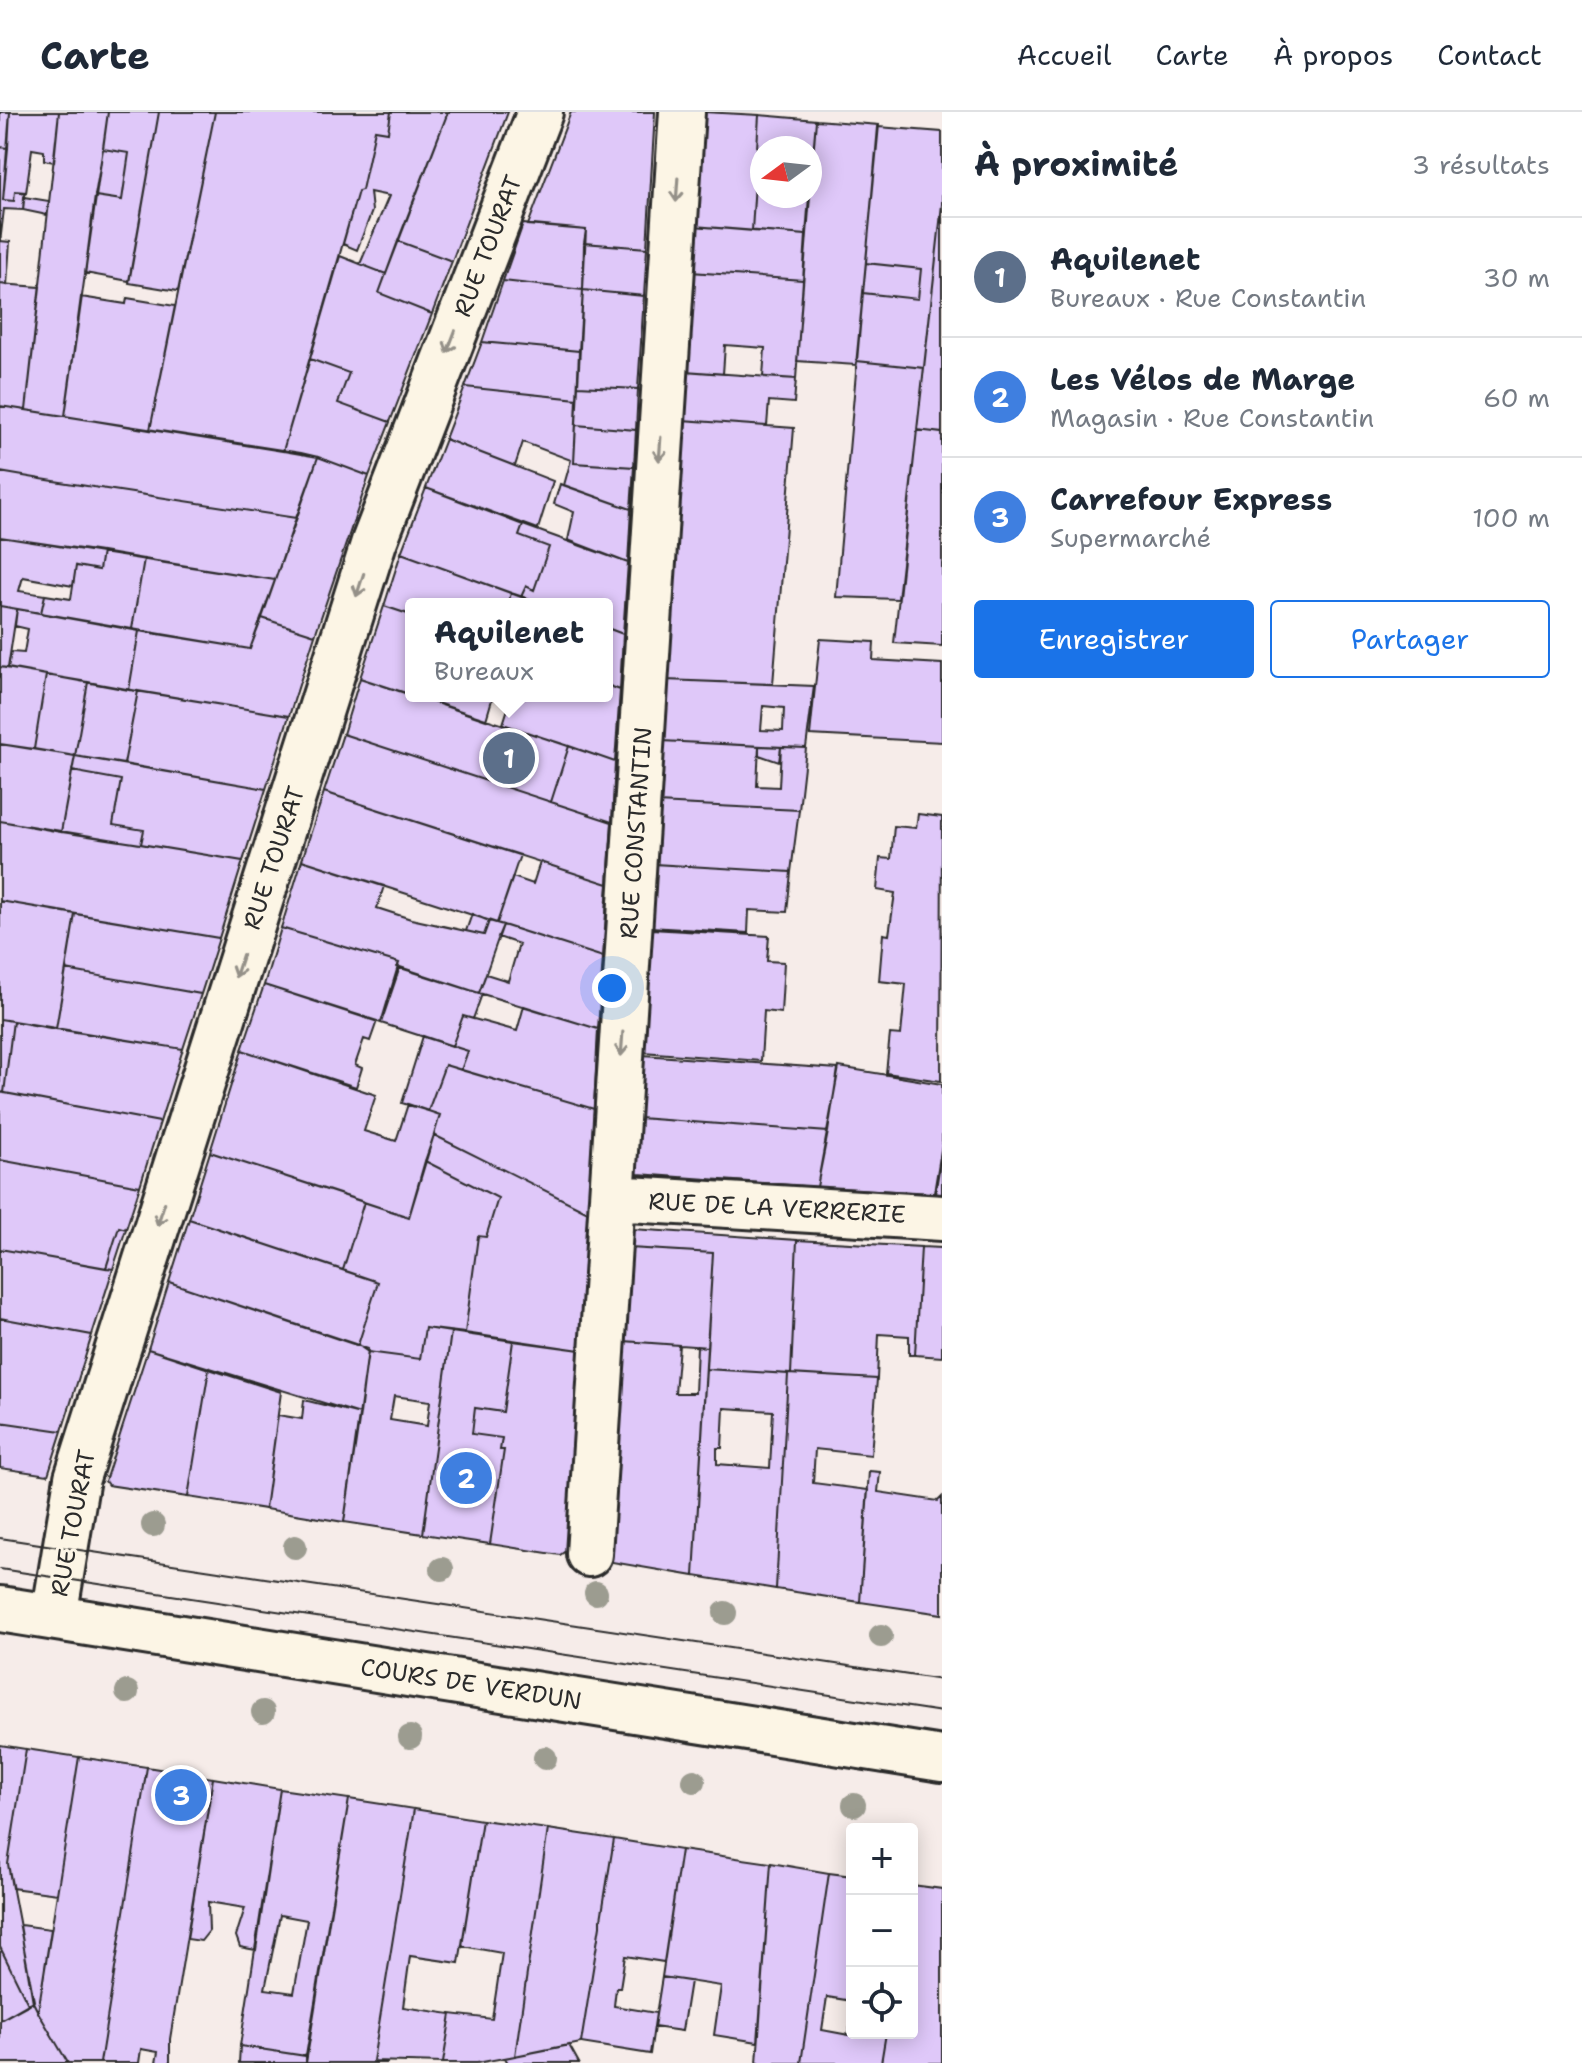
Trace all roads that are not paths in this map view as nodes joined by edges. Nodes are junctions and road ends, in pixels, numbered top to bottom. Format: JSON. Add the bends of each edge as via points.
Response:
{"nodes":[{"id":1,"x":540,"y":112,"type":"edge"},
{"id":2,"x":682,"y":112,"type":"edge"},
{"id":3,"x":612,"y":1198,"type":"junction"},
{"id":4,"x":942,"y":1218,"type":"edge"},
{"id":5,"x":589,"y":1554,"type":"dead end"},
{"id":6,"x":0,"y":1609,"type":"edge"},
{"id":7,"x":54,"y":1617,"type":"junction"},
{"id":8,"x":942,"y":1759,"type":"edge"}],
"edges":[{"from":1,"to":7,"type":"street","name":"RUE TOURAT","one_way":true,"via":[[374,542],[77,1478]]},
{"from":2,"to":3,"type":"street","name":"RUE CONSTANTIN","one_way":true},
{"from":3,"to":4,"type":"street","name":"RUE DE LA VERRERIE"},
{"from":3,"to":5,"type":"street","name":"RUE CONSTANTIN"},
{"from":6,"to":7,"type":"street","name":"COURS DE VERDUN"},
{"from":7,"to":8,"type":"street","name":"COURS DE VERDUN"}]}
